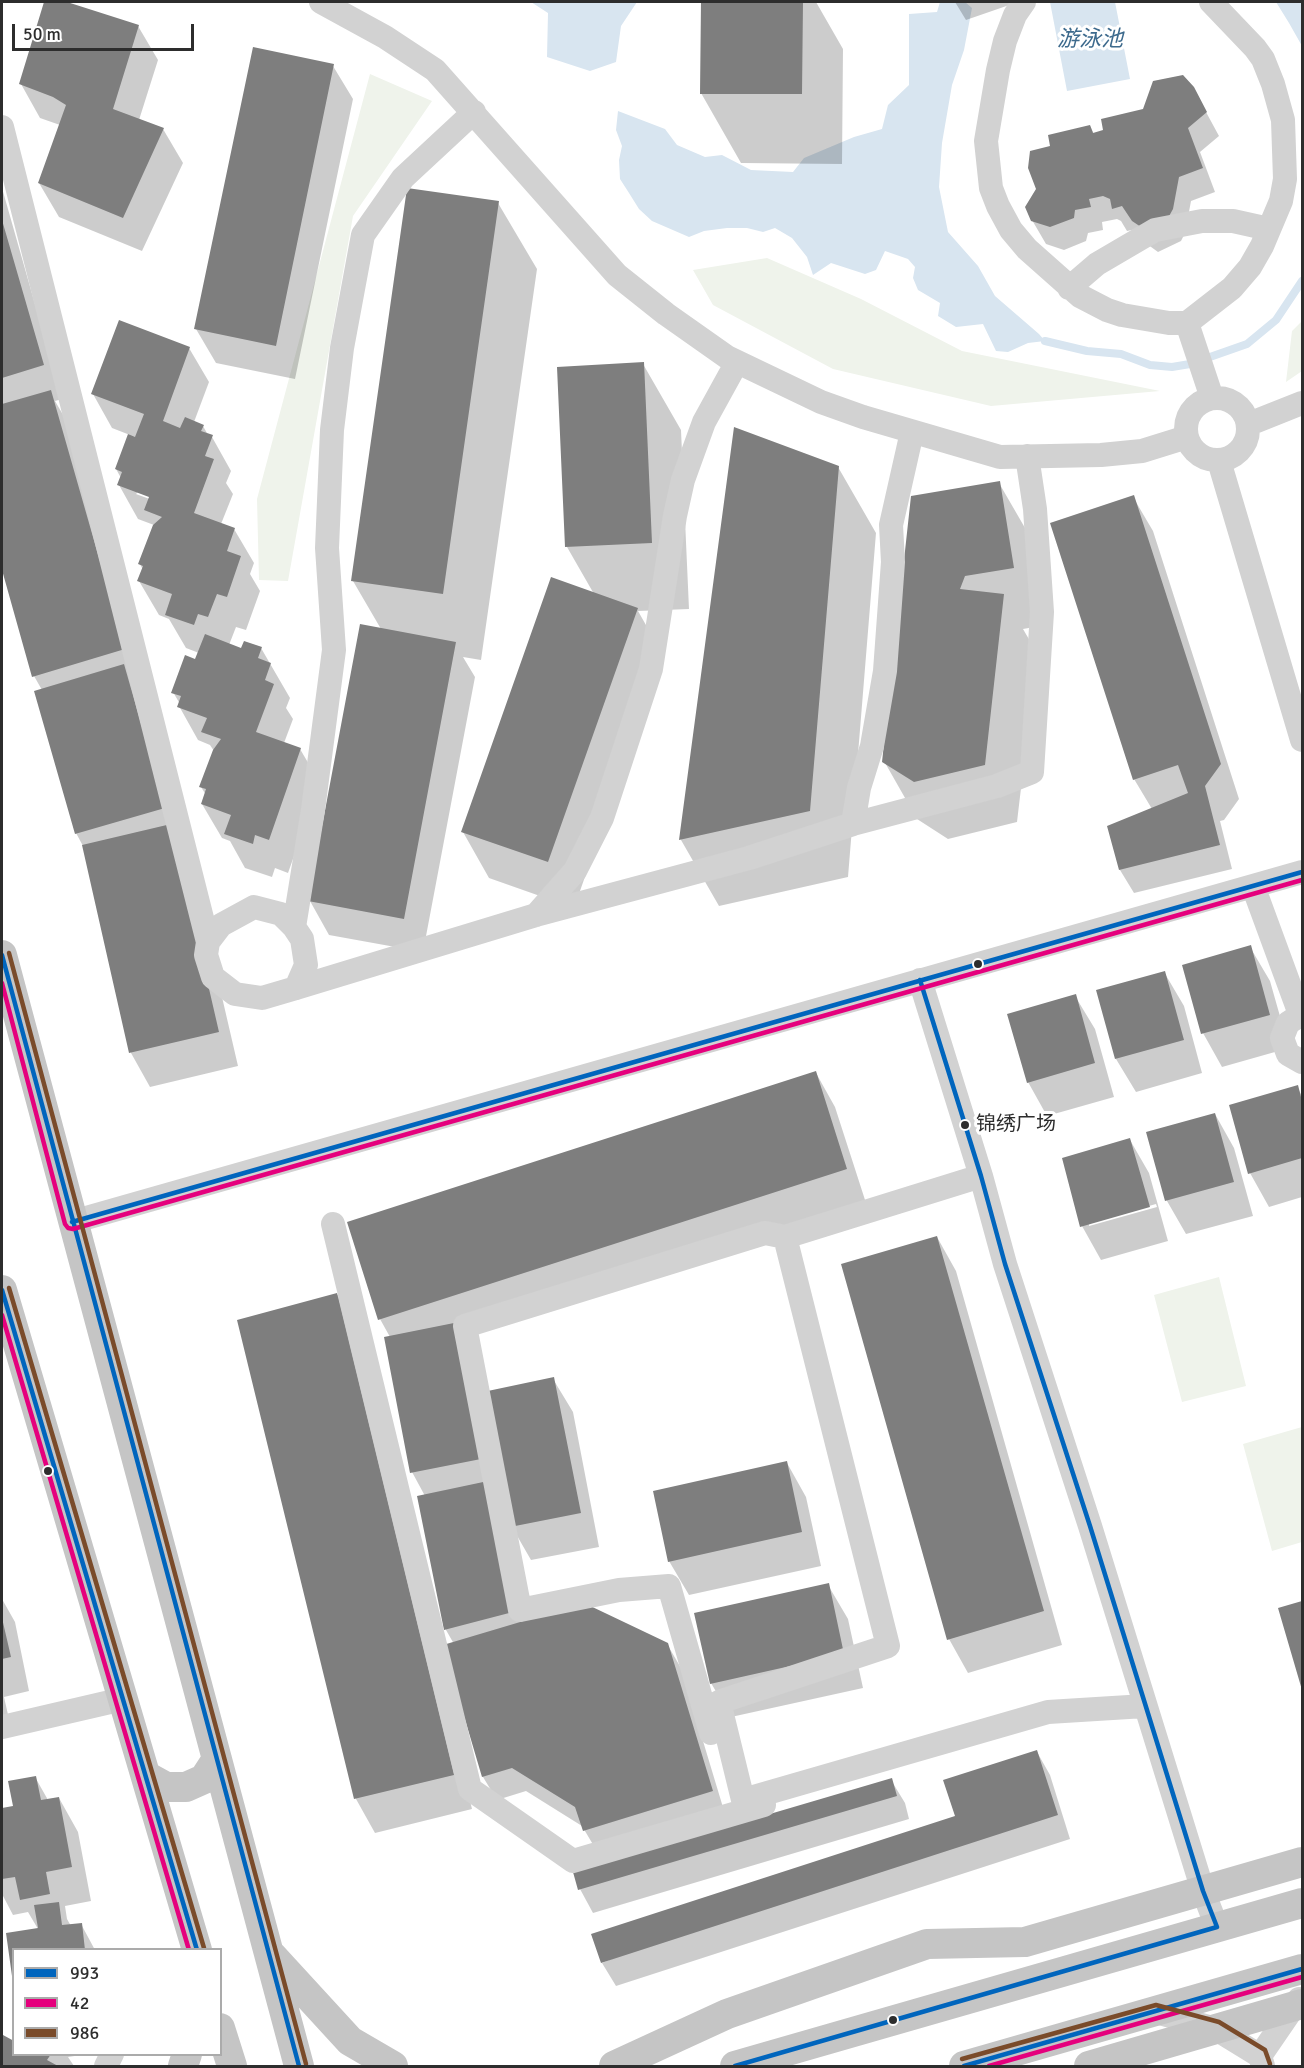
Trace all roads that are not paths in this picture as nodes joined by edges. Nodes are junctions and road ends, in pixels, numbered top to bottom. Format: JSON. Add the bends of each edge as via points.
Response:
{"nodes":[{"id":1,"x":321,"y":2,"type":"edge"},
{"id":2,"x":1024,"y":2,"type":"edge"},
{"id":3,"x":1211,"y":2,"type":"edge"},
{"id":4,"x":474,"y":112,"type":"junction"},
{"id":5,"x":2,"y":127,"type":"edge"},
{"id":6,"x":1269,"y":229,"type":"junction"},
{"id":7,"x":1069,"y":288,"type":"junction"},
{"id":8,"x":1187,"y":322,"type":"junction"},
{"id":9,"x":737,"y":362,"type":"junction"},
{"id":10,"x":1212,"y":398,"type":"junction"},
{"id":11,"x":1302,"y":403,"type":"edge"},
{"id":12,"x":1249,"y":424,"type":"junction"},
{"id":13,"x":912,"y":432,"type":"junction"},
{"id":14,"x":1186,"y":437,"type":"junction"},
{"id":15,"x":1027,"y":456,"type":"junction"},
{"id":16,"x":1220,"y":461,"type":"junction"},
{"id":17,"x":1302,"y":740,"type":"edge"},
{"id":18,"x":853,"y":824,"type":"junction"},
{"id":19,"x":1302,"y":872,"type":"edge"},
{"id":20,"x":1253,"y":886,"type":"junction"},
{"id":21,"x":536,"y":915,"type":"junction"},
{"id":22,"x":294,"y":927,"type":"junction"},
{"id":23,"x":208,"y":942,"type":"junction"},
{"id":24,"x":2,"y":955,"type":"edge"},
{"id":25,"x":920,"y":980,"type":"junction"},
{"id":26,"x":296,"y":988,"type":"junction"},
{"id":27,"x":1301,"y":1014,"type":"edge"},
{"id":28,"x":1302,"y":1062,"type":"edge"},
{"id":29,"x":981,"y":1176,"type":"junction"},
{"id":30,"x":72,"y":1222,"type":"junction"},
{"id":31,"x":333,"y":1224,"type":"dead end"},
{"id":32,"x":785,"y":1237,"type":"junction"},
{"id":33,"x":2,"y":1290,"type":"edge"},
{"id":34,"x":123,"y":1699,"type":"junction"},
{"id":35,"x":1146,"y":1706,"type":"junction"},
{"id":36,"x":1054,"y":1711,"type":"junction"},
{"id":37,"x":2,"y":1726,"type":"edge"},
{"id":38,"x":217,"y":1759,"type":"junction"},
{"id":39,"x":146,"y":1776,"type":"junction"},
{"id":40,"x":737,"y":1802,"type":"junction"},
{"id":41,"x":554,"y":1859,"type":"junction"},
{"id":42,"x":1302,"y":1862,"type":"edge"},
{"id":43,"x":1203,"y":1891,"type":"junction"},
{"id":44,"x":1302,"y":1903,"type":"edge"},
{"id":45,"x":1217,"y":1928,"type":"junction"},
{"id":46,"x":196,"y":1948,"type":"edge"},
{"id":47,"x":268,"y":1952,"type":"junction"},
{"id":48,"x":1302,"y":1969,"type":"edge"},
{"id":49,"x":1299,"y":2002,"type":"edge"},
{"id":50,"x":1156,"y":2012,"type":"junction"},
{"id":51,"x":1216,"y":2029,"type":"junction"},
{"id":52,"x":222,"y":2034,"type":"edge"},
{"id":53,"x":1262,"y":2061,"type":"edge"},
{"id":54,"x":232,"y":2067,"type":"edge"},
{"id":55,"x":298,"y":2067,"type":"edge"},
{"id":56,"x":393,"y":2067,"type":"edge"},
{"id":57,"x":614,"y":2067,"type":"edge"},
{"id":58,"x":735,"y":2067,"type":"edge"},
{"id":59,"x":964,"y":2067,"type":"edge"},
{"id":60,"x":1089,"y":2067,"type":"edge"}],
"edges":[{"from":1,"to":4,"type":"street","via":[[435,70]]},
{"from":2,"to":7,"type":"street","via":[[1015,15],[998,70],[986,141],[991,188],[1011,230]]},
{"from":3,"to":6,"type":"street","via":[[1255,48],[1273,84],[1282,120],[1285,179]]},
{"from":4,"to":9,"type":"street","via":[[617,275]]},
{"from":4,"to":22,"type":"street","via":[[404,178],[363,235],[332,430],[327,548],[334,650],[314,810]]},
{"from":5,"to":23,"type":"street"},
{"from":6,"to":7,"type":"street","via":[[1233,221],[1202,221],[1155,230],[1097,264]]},
{"from":6,"to":8,"type":"street","via":[[1250,267],[1232,288]]},
{"from":7,"to":8,"type":"street","via":[[1095,305],[1122,315]]},
{"from":8,"to":10,"type":"street"},
{"from":9,"to":13,"type":"street","via":[[821,402]]},
{"from":9,"to":21,"type":"street","via":[[704,422],[683,480],[651,669],[602,818],[575,871]]},
{"from":10,"to":12,"type":"street","via":[[1240,406]]},
{"from":10,"to":14,"type":"street","via":[[1194,407],[1188,416]]},
{"from":11,"to":12,"type":"street"},
{"from":12,"to":16,"type":"street","via":[[1249,434],[1239,452]]},
{"from":13,"to":15,"type":"street","via":[[1000,457]]},
{"from":13,"to":18,"type":"street","via":[[891,525],[893,562],[885,671]]},
{"from":14,"to":15,"type":"street","via":[[1142,451]]},
{"from":14,"to":16,"type":"street","via":[[1199,455]]},
{"from":15,"to":18,"type":"street","via":[[1042,612],[1032,772],[996,786]]},
{"from":16,"to":17,"type":"street"},
{"from":18,"to":21,"type":"street","via":[[740,861]]},
{"from":19,"to":20,"type":"street"},
{"from":20,"to":25,"type":"street"},
{"from":20,"to":27,"type":"street"},
{"from":21,"to":26,"type":"street"},
{"from":22,"to":23,"type":"street","via":[[281,914],[254,907],[221,925]]},
{"from":22,"to":26,"type":"street","via":[[302,939],[306,965]]},
{"from":23,"to":26,"type":"street","via":[[206,955],[213,977],[235,994],[262,998]]},
{"from":24,"to":30,"type":"main road"},
{"from":25,"to":29,"type":"street"},
{"from":25,"to":30,"type":"street"},
{"from":27,"to":28,"type":"street","via":[[1288,1023],[1282,1038],[1288,1054]]},
{"from":29,"to":32,"type":"street"},
{"from":29,"to":35,"type":"street","via":[[1005,1264]]},
{"from":30,"to":38,"type":"main road"},
{"from":31,"to":41,"type":"street","via":[[470,1789]]},
{"from":32,"to":40,"type":"street","via":[[888,1646],[719,1702]]},
{"from":32,"to":40,"type":"street","via":[[765,1233],[465,1326],[520,1610],[618,1590],[669,1586]]},
{"from":33,"to":34,"type":"main road"},
{"from":34,"to":37,"type":"street"},
{"from":34,"to":39,"type":"main road"},
{"from":35,"to":36,"type":"street"},
{"from":35,"to":43,"type":"street"},
{"from":36,"to":40,"type":"street"},
{"from":36,"to":41,"type":"street","via":[[1038,1722],[715,1820],[573,1862]]},
{"from":38,"to":39,"type":"main road","via":[[204,1779],[186,1787],[166,1787]]},
{"from":38,"to":47,"type":"main road"},
{"from":39,"to":46,"type":"main road"},
{"from":40,"to":41,"type":"street"},
{"from":42,"to":43,"type":"main road"},
{"from":43,"to":45,"type":"street"},
{"from":43,"to":57,"type":"main road","via":[[1025,1942],[927,1944],[727,2014]]},
{"from":44,"to":45,"type":"main road"},
{"from":45,"to":58,"type":"main road"},
{"from":47,"to":55,"type":"main road"},
{"from":47,"to":56,"type":"main road","via":[[350,2041]]},
{"from":48,"to":50,"type":"main road"},
{"from":49,"to":51,"type":"main road"},
{"from":49,"to":53,"type":"street"},
{"from":50,"to":51,"type":"street"},
{"from":50,"to":59,"type":"main road"},
{"from":51,"to":53,"type":"street"},
{"from":51,"to":60,"type":"main road"},
{"from":52,"to":54,"type":"main road"}]}
